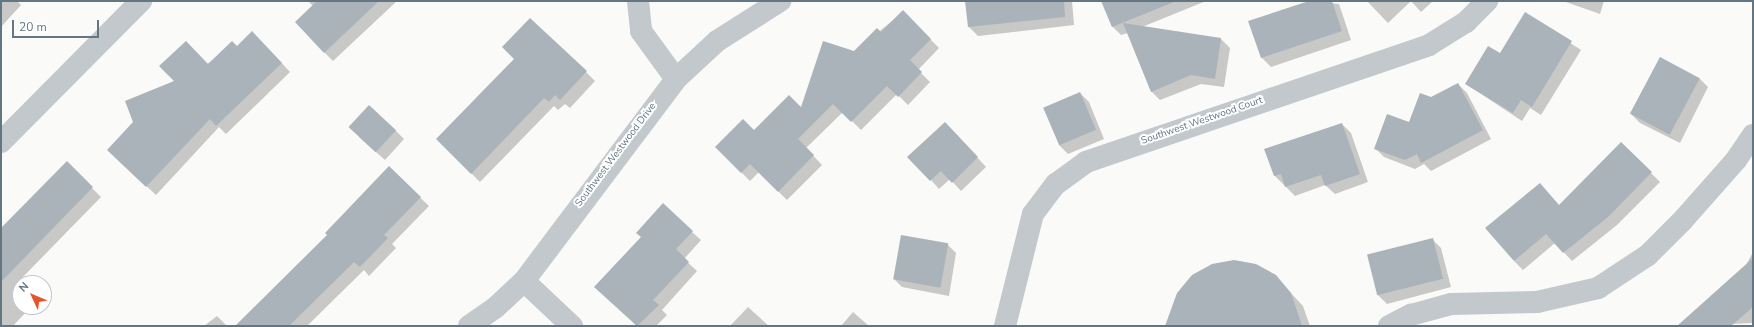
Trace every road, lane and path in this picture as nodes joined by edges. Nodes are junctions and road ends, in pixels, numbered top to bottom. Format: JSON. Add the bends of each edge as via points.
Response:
{"nodes":[{"id":1,"x":142,"y":1,"type":"edge"},
{"id":2,"x":638,"y":1,"type":"edge"},
{"id":3,"x":780,"y":1,"type":"edge"},
{"id":4,"x":1487,"y":1,"type":"edge"},
{"id":5,"x":676,"y":79,"type":"junction"},
{"id":6,"x":1753,"y":135,"type":"edge"},
{"id":7,"x":1,"y":142,"type":"edge"},
{"id":8,"x":524,"y":281,"type":"junction"},
{"id":9,"x":469,"y":326,"type":"edge"},
{"id":10,"x":572,"y":326,"type":"edge"},
{"id":11,"x":1005,"y":326,"type":"edge"},
{"id":12,"x":1389,"y":326,"type":"edge"}],
"edges":[{"from":1,"to":7,"type":"street"},
{"from":2,"to":5,"type":"street","via":[[641,31]]},
{"from":3,"to":5,"type":"street","name":"Southwest Westwood Drive","via":[[718,41]]},
{"from":4,"to":11,"type":"street","name":"Southwest Westwood Court","via":[[1466,22],[1428,45],[1086,162],[1056,184],[1033,214]]},
{"from":5,"to":8,"type":"street","name":"Southwest Westwood Drive","via":[[582,200]]},
{"from":6,"to":12,"type":"street","via":[[1736,160],[1648,255],[1598,288],[1537,302],[1451,304],[1411,315]]},
{"from":8,"to":9,"type":"street","name":"Southwest Westwood Drive","via":[[495,308]]},
{"from":8,"to":10,"type":"street"}]}
